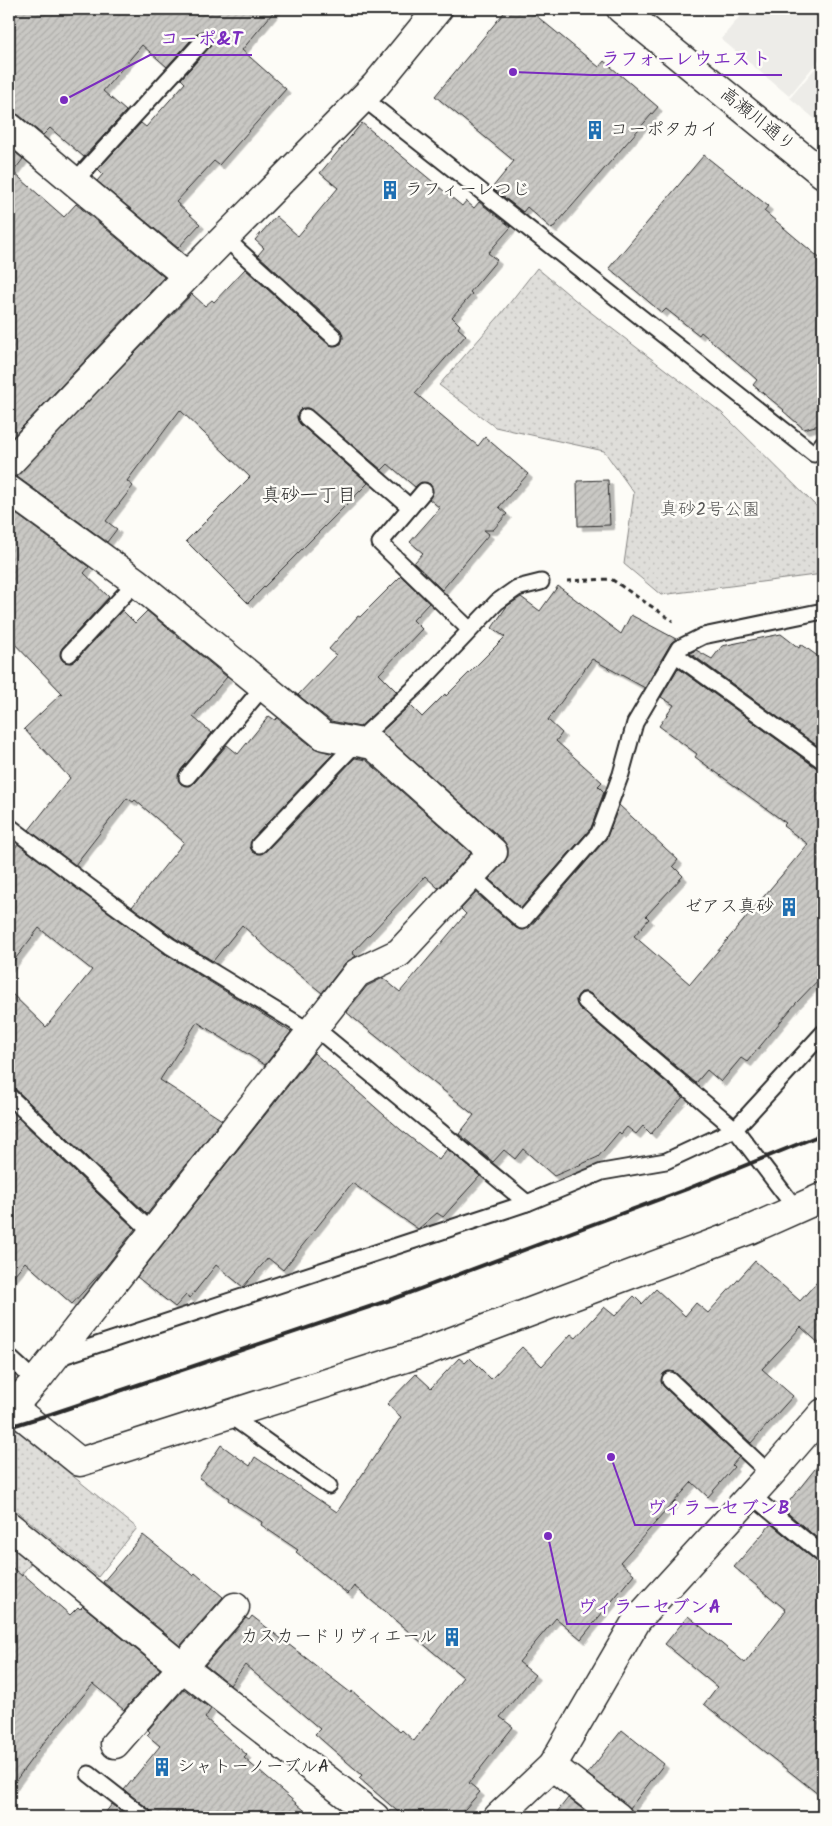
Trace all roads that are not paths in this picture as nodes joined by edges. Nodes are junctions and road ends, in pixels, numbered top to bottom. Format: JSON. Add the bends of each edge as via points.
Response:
{"nodes":[{"id":1,"x":438,"y":9,"type":"edge"},
{"id":2,"x":621,"y":9,"type":"edge"},
{"id":3,"x":204,"y":40,"type":"dead end"},
{"id":4,"x":363,"y":98,"type":"junction"},
{"id":5,"x":9,"y":127,"type":"edge"},
{"id":6,"x":823,"y":174,"type":"edge"},
{"id":7,"x":74,"y":182,"type":"junction"},
{"id":8,"x":224,"y":238,"type":"junction"},
{"id":9,"x":187,"y":276,"type":"junction"},
{"id":10,"x":334,"y":337,"type":"dead end"},
{"id":11,"x":306,"y":417,"type":"dead end"},
{"id":12,"x":823,"y":443,"type":"edge"},
{"id":13,"x":9,"y":463,"type":"edge"},
{"id":14,"x":9,"y":490,"type":"edge"},
{"id":15,"x":424,"y":490,"type":"dead end"},
{"id":16,"x":410,"y":507,"type":"junction"},
{"id":17,"x":136,"y":582,"type":"junction"},
{"id":18,"x":541,"y":582,"type":"road end"},
{"id":19,"x":823,"y":611,"type":"edge"},
{"id":20,"x":470,"y":630,"type":"junction"},
{"id":21,"x":69,"y":654,"type":"dead end"},
{"id":22,"x":676,"y":655,"type":"junction"},
{"id":23,"x":263,"y":687,"type":"junction"},
{"id":24,"x":357,"y":742,"type":"junction"},
{"id":25,"x":823,"y":761,"type":"edge"},
{"id":26,"x":187,"y":777,"type":"dead end"},
{"id":27,"x":10,"y":829,"type":"edge"},
{"id":28,"x":259,"y":845,"type":"dead end"},
{"id":29,"x":472,"y":876,"type":"junction"},
{"id":30,"x":585,"y":1001,"type":"dead end"},
{"id":31,"x":312,"y":1029,"type":"junction"},
{"id":32,"x":823,"y":1033,"type":"edge"},
{"id":33,"x":9,"y":1096,"type":"edge"},
{"id":34,"x":735,"y":1129,"type":"junction"},
{"id":35,"x":823,"y":1197,"type":"edge"},
{"id":36,"x":527,"y":1203,"type":"junction"},
{"id":37,"x":796,"y":1209,"type":"junction"},
{"id":38,"x":153,"y":1233,"type":"junction"},
{"id":39,"x":9,"y":1357,"type":"edge"},
{"id":40,"x":53,"y":1359,"type":"junction"},
{"id":41,"x":670,"y":1380,"type":"dead end"},
{"id":42,"x":35,"y":1381,"type":"junction"},
{"id":43,"x":10,"y":1409,"type":"edge"},
{"id":44,"x":823,"y":1413,"type":"edge"},
{"id":45,"x":229,"y":1415,"type":"junction"},
{"id":46,"x":770,"y":1474,"type":"junction"},
{"id":47,"x":329,"y":1486,"type":"dead end"},
{"id":48,"x":751,"y":1495,"type":"junction"},
{"id":49,"x":9,"y":1526,"type":"edge"},
{"id":50,"x":823,"y":1555,"type":"edge"},
{"id":51,"x":235,"y":1607,"type":"dead end"},
{"id":52,"x":182,"y":1667,"type":"junction"},
{"id":53,"x":115,"y":1744,"type":"dead end"},
{"id":54,"x":552,"y":1766,"type":"junction"},
{"id":55,"x":89,"y":1774,"type":"dead end"},
{"id":56,"x":144,"y":1817,"type":"edge"},
{"id":57,"x":375,"y":1817,"type":"edge"},
{"id":58,"x":498,"y":1817,"type":"edge"},
{"id":59,"x":618,"y":1817,"type":"edge"}],
"edges":[{"from":1,"to":4,"type":"street"},
{"from":2,"to":6,"type":"street","name":"高瀬川通り"},
{"from":3,"to":7,"type":"lane"},
{"from":4,"to":8,"type":"street"},
{"from":4,"to":12,"type":"lane","via":[[814,454]]},
{"from":5,"to":7,"type":"street"},
{"from":7,"to":9,"type":"street"},
{"from":8,"to":9,"type":"street"},
{"from":8,"to":10,"type":"lane"},
{"from":9,"to":13,"type":"street"},
{"from":11,"to":16,"type":"lane"},
{"from":14,"to":17,"type":"street"},
{"from":15,"to":16,"type":"lane"},
{"from":16,"to":20,"type":"lane","via":[[380,543]]},
{"from":17,"to":21,"type":"lane"},
{"from":17,"to":23,"type":"street"},
{"from":18,"to":20,"type":"lane","via":[[517,588],[497,602]]},
{"from":19,"to":22,"type":"lane","via":[[703,636],[679,648]]},
{"from":20,"to":24,"type":"lane"},
{"from":22,"to":25,"type":"lane"},
{"from":22,"to":29,"type":"lane","via":[[635,723],[621,774],[598,833],[522,921]]},
{"from":23,"to":24,"type":"street","via":[[324,736]]},
{"from":23,"to":26,"type":"lane"},
{"from":24,"to":28,"type":"lane"},
{"from":24,"to":29,"type":"street","via":[[373,745],[493,852]]},
{"from":27,"to":31,"type":"lane","via":[[170,946]]},
{"from":29,"to":31,"type":"street","via":[[399,953],[357,973]]},
{"from":30,"to":34,"type":"lane"},
{"from":31,"to":36,"type":"lane"},
{"from":31,"to":38,"type":"street"},
{"from":32,"to":34,"type":"lane"},
{"from":33,"to":38,"type":"lane"},
{"from":34,"to":36,"type":"lane","via":[[666,1161],[602,1172]]},
{"from":34,"to":37,"type":"lane"},
{"from":35,"to":37,"type":"street"},
{"from":36,"to":40,"type":"lane"},
{"from":37,"to":45,"type":"street","via":[[749,1230],[421,1353]]},
{"from":38,"to":40,"type":"street"},
{"from":39,"to":42,"type":"lane"},
{"from":40,"to":42,"type":"street"},
{"from":41,"to":46,"type":"lane"},
{"from":42,"to":43,"type":"street"},
{"from":43,"to":45,"type":"street","via":[[80,1462]]},
{"from":44,"to":46,"type":"street"},
{"from":45,"to":47,"type":"lane"},
{"from":46,"to":48,"type":"street"},
{"from":48,"to":50,"type":"lane"},
{"from":48,"to":54,"type":"street","via":[[637,1620]]},
{"from":49,"to":52,"type":"street"},
{"from":51,"to":52,"type":"street"},
{"from":52,"to":53,"type":"street"},
{"from":52,"to":57,"type":"street"},
{"from":54,"to":58,"type":"street"},
{"from":54,"to":59,"type":"street"},
{"from":55,"to":56,"type":"lane"}]}
